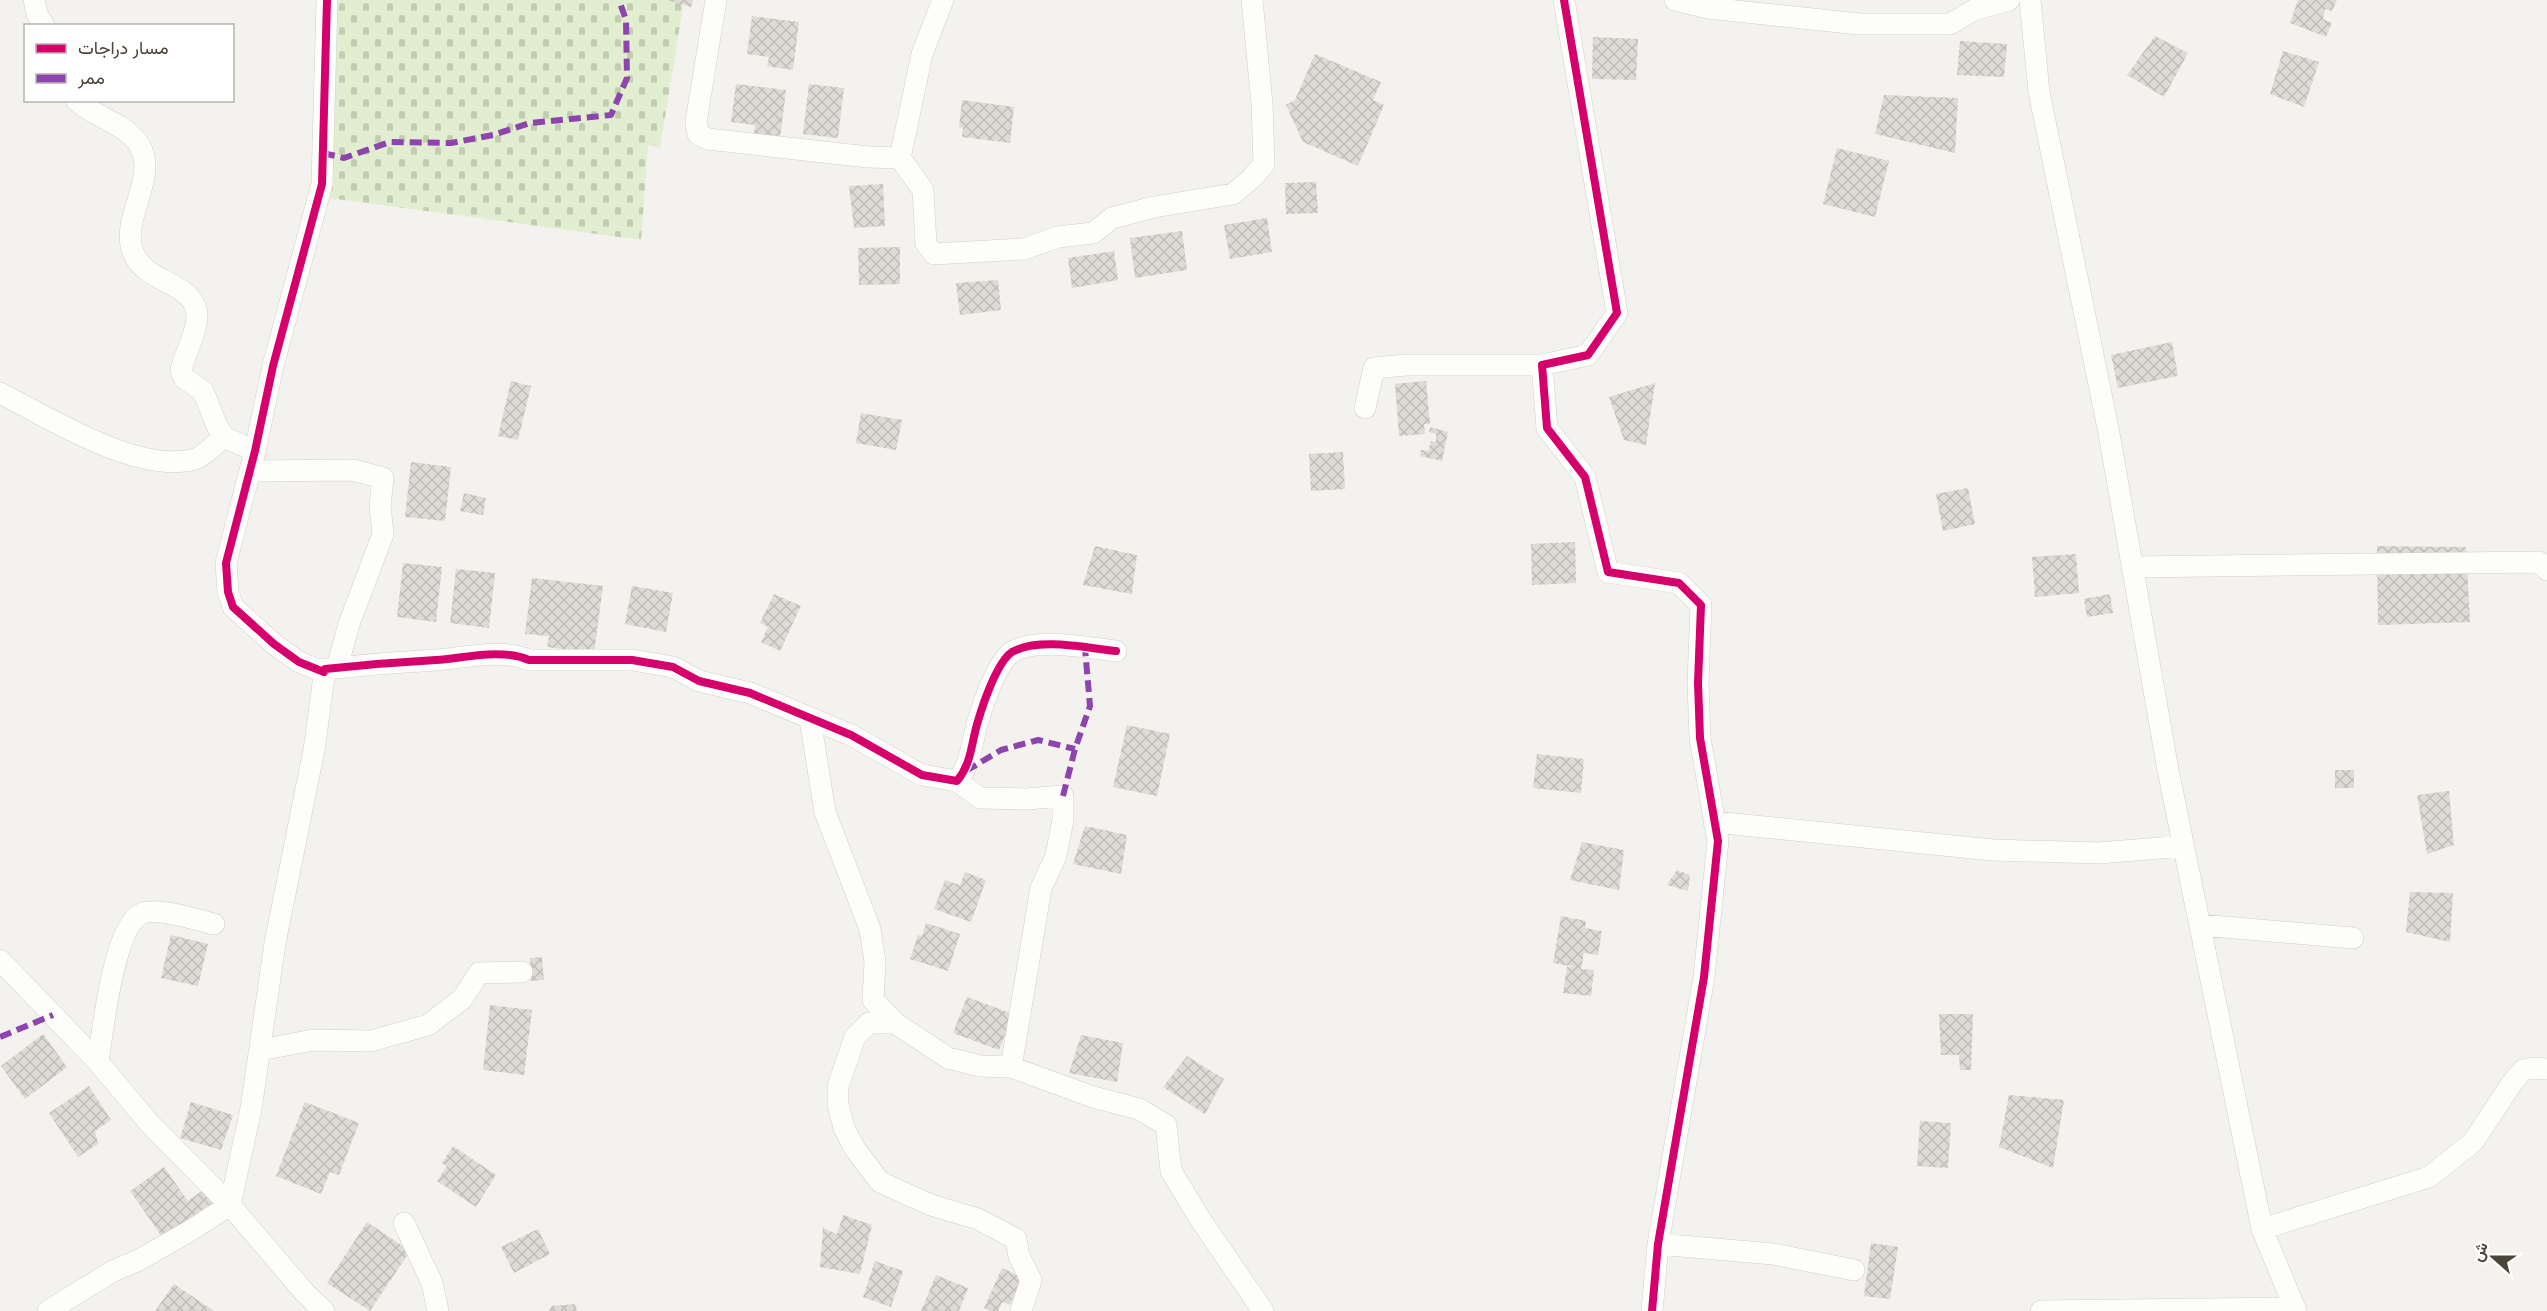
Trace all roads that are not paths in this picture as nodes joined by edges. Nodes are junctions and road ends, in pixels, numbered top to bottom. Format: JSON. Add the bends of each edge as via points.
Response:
{"nodes":[{"id":1,"x":34,"y":0,"type":"edge"},
{"id":2,"x":327,"y":0,"type":"edge"},
{"id":3,"x":716,"y":0,"type":"edge"},
{"id":4,"x":943,"y":0,"type":"edge"},
{"id":5,"x":1252,"y":0,"type":"edge"},
{"id":6,"x":1564,"y":0,"type":"edge"},
{"id":7,"x":1675,"y":0,"type":"edge"},
{"id":8,"x":2009,"y":0,"type":"edge"},
{"id":9,"x":2030,"y":0,"type":"edge"},
{"id":10,"x":43,"y":24,"type":"edge"},
{"id":11,"x":79,"y":102,"type":"edge"},
{"id":12,"x":900,"y":158,"type":"junction"},
{"id":13,"x":1542,"y":365,"type":"junction"},
{"id":14,"x":0,"y":393,"type":"edge"},
{"id":15,"x":1365,"y":408,"type":"dead end"},
{"id":16,"x":224,"y":437,"type":"junction"},
{"id":17,"x":253,"y":461,"type":"junction"},
{"id":18,"x":2132,"y":567,"type":"junction"},
{"id":19,"x":2547,"y":570,"type":"edge"},
{"id":20,"x":1116,"y":651,"type":"dead end"},
{"id":21,"x":331,"y":669,"type":"junction"},
{"id":22,"x":810,"y":719,"type":"junction"},
{"id":23,"x":957,"y":781,"type":"junction"},
{"id":24,"x":1714,"y":822,"type":"junction"},
{"id":25,"x":2184,"y":846,"type":"junction"},
{"id":26,"x":214,"y":924,"type":"dead end"},
{"id":27,"x":2201,"y":925,"type":"junction"},
{"id":28,"x":2353,"y":938,"type":"dead end"},
{"id":29,"x":0,"y":960,"type":"edge"},
{"id":30,"x":522,"y":972,"type":"dead end"},
{"id":31,"x":895,"y":1023,"type":"junction"},
{"id":32,"x":260,"y":1050,"type":"junction"},
{"id":33,"x":98,"y":1062,"type":"junction"},
{"id":34,"x":1011,"y":1067,"type":"junction"},
{"id":35,"x":2547,"y":1069,"type":"edge"},
{"id":36,"x":230,"y":1204,"type":"junction"},
{"id":37,"x":404,"y":1222,"type":"dead end"},
{"id":38,"x":2262,"y":1229,"type":"junction"},
{"id":39,"x":1658,"y":1244,"type":"junction"},
{"id":40,"x":1854,"y":1270,"type":"dead end"},
{"id":41,"x":2296,"y":1309,"type":"edge"},
{"id":42,"x":48,"y":1311,"type":"edge"},
{"id":43,"x":324,"y":1311,"type":"edge"},
{"id":44,"x":438,"y":1311,"type":"edge"},
{"id":45,"x":1021,"y":1311,"type":"edge"},
{"id":46,"x":1263,"y":1311,"type":"edge"},
{"id":47,"x":1652,"y":1311,"type":"edge"},
{"id":48,"x":2041,"y":1311,"type":"edge"}],
"edges":[{"from":1,"to":10,"type":"street"},
{"from":2,"to":17,"type":"street","via":[[322,184],[273,366]]},
{"from":3,"to":12,"type":"street","via":[[696,122],[698,134],[708,139]]},
{"from":4,"to":12,"type":"street","via":[[922,54]]},
{"from":5,"to":12,"type":"street","via":[[1264,164],[1233,194],[1112,218],[1093,233],[1058,237],[1024,249],[934,254],[926,244],[923,190]]},
{"from":6,"to":13,"type":"street","via":[[1617,313],[1588,355]]},
{"from":7,"to":8,"type":"street","via":[[1708,8],[1859,24],[1950,24],[1976,9]]},
{"from":9,"to":18,"type":"street","via":[[2039,92]]},
{"from":11,"to":16,"type":"street","via":[[125,130],[136,140],[143,155],[144,175],[128,238],[145,269],[184,290],[194,302],[194,332],[181,370],[184,378],[203,391]]},
{"from":13,"to":15,"type":"street","via":[[1374,368]]},
{"from":13,"to":24,"type":"street","via":[[1547,428],[1585,477],[1608,573],[1679,583],[1701,605],[1700,738]]},
{"from":14,"to":16,"type":"street","via":[[96,442],[140,457],[196,459]]},
{"from":16,"to":17,"type":"street"},
{"from":17,"to":21,"type":"street","via":[[226,563],[233,607],[299,662],[324,672]]},
{"from":17,"to":21,"type":"street","via":[[352,470],[383,478],[383,534]]},
{"from":18,"to":19,"type":"street","via":[[2539,562]]},
{"from":18,"to":25,"type":"street"},
{"from":20,"to":23,"type":"street","via":[[1036,644],[1011,653],[992,680],[966,771]]},
{"from":21,"to":22,"type":"street","via":[[490,656],[632,660],[673,667],[699,681],[750,693]]},
{"from":21,"to":32,"type":"street","via":[[275,943]]},
{"from":22,"to":23,"type":"street","via":[[851,735],[922,776]]},
{"from":22,"to":31,"type":"street","via":[[825,812],[870,929],[875,962],[873,1000]]},
{"from":23,"to":34,"type":"street","via":[[980,798],[1063,796],[1063,820],[1056,856],[1041,888]]},
{"from":24,"to":25,"type":"street","via":[[1993,850],[2099,853]]},
{"from":24,"to":39,"type":"street","via":[[1718,841],[1704,977]]},
{"from":25,"to":27,"type":"street"},
{"from":26,"to":33,"type":"street","via":[[157,912],[142,913],[129,924],[116,961]]},
{"from":27,"to":28,"type":"street"},
{"from":27,"to":38,"type":"street"},
{"from":29,"to":33,"type":"street"},
{"from":30,"to":32,"type":"street","via":[[479,973],[462,999],[428,1025],[371,1041],[313,1040]]},
{"from":31,"to":34,"type":"street","via":[[948,1058]]},
{"from":31,"to":45,"type":"street","via":[[869,1023],[855,1037],[838,1086],[844,1128],[880,1182],[931,1205],[978,1219],[1016,1239],[1019,1256],[1031,1280]]},
{"from":32,"to":36,"type":"street"},
{"from":33,"to":36,"type":"street","via":[[150,1124]]},
{"from":34,"to":46,"type":"street","via":[[1139,1109],[1166,1125],[1171,1171]]},
{"from":35,"to":38,"type":"street","via":[[2523,1070],[2473,1142],[2429,1177]]},
{"from":36,"to":42,"type":"street"},
{"from":36,"to":43,"type":"street"},
{"from":37,"to":44,"type":"street","via":[[432,1283]]},
{"from":38,"to":41,"type":"street"},
{"from":39,"to":40,"type":"street","via":[[1773,1254]]},
{"from":39,"to":47,"type":"street"},
{"from":41,"to":48,"type":"street"}]}
